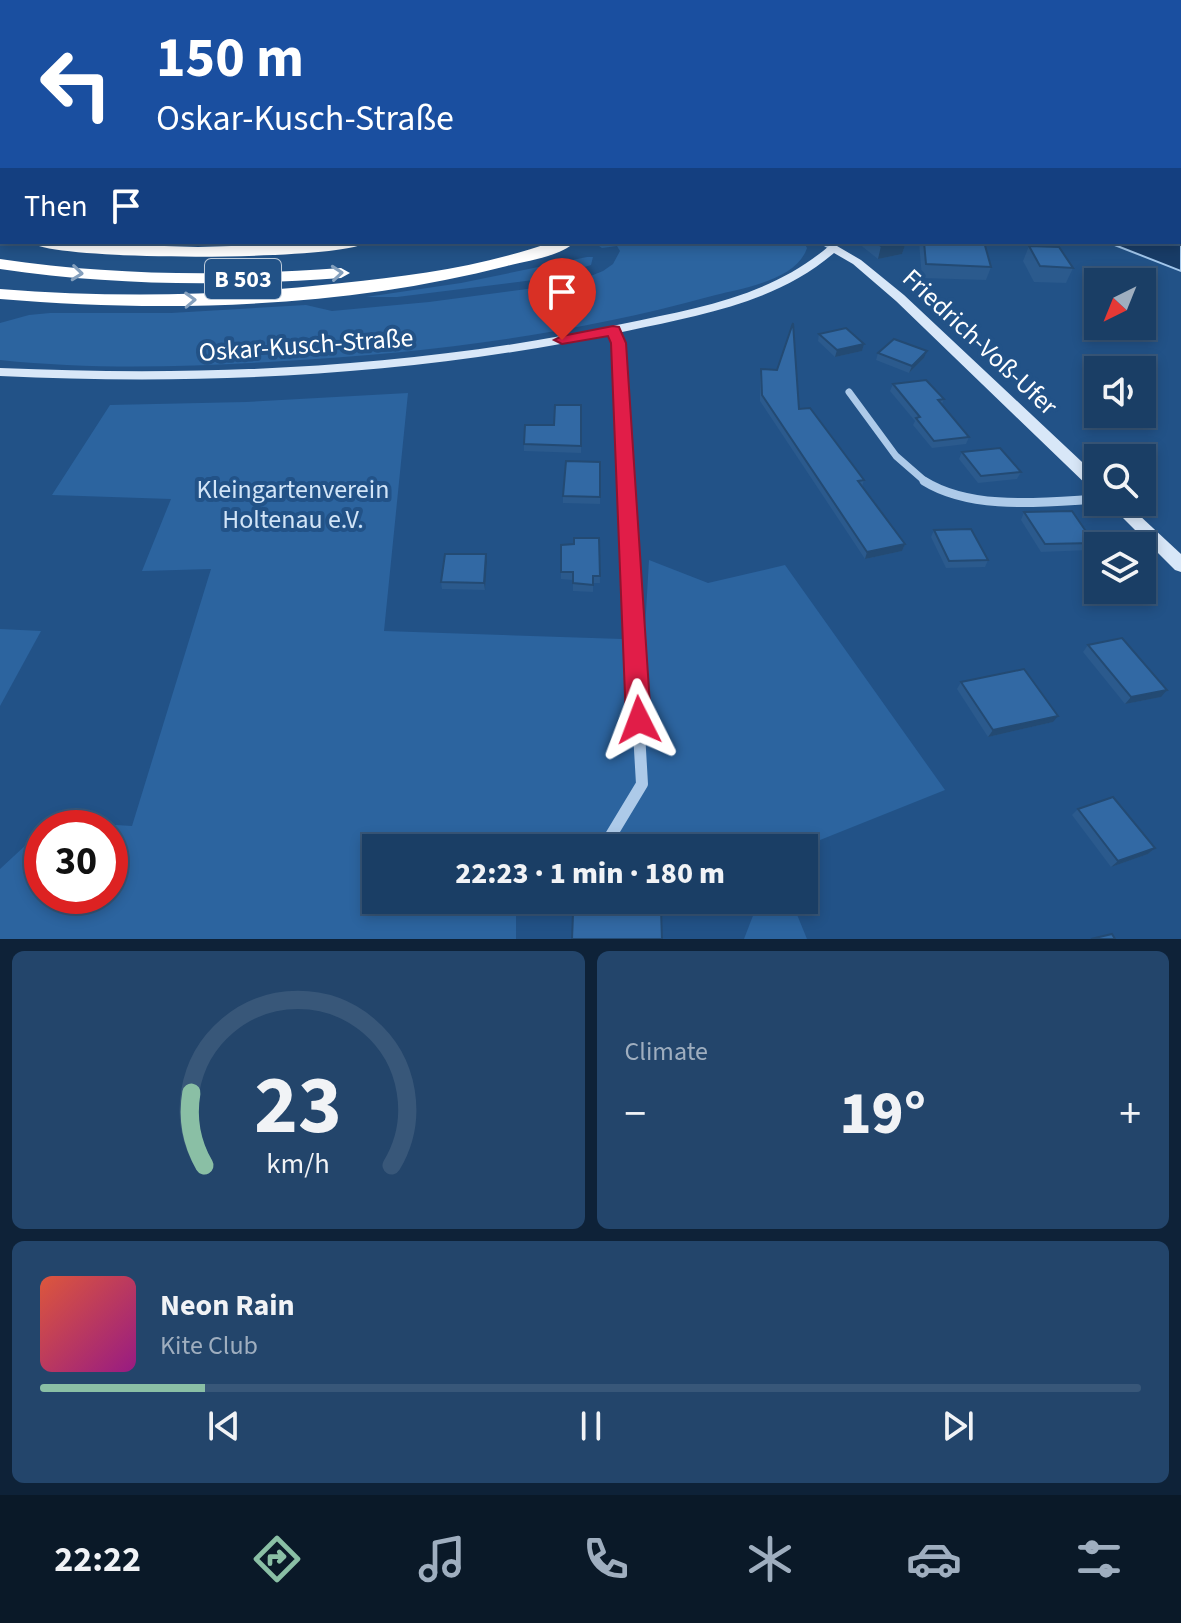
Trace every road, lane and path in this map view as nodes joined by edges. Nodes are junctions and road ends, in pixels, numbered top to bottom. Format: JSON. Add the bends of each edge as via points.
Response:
{"nodes":[{"id":1,"x":66,"y":244,"type":"edge"},
{"id":2,"x":327,"y":244,"type":"edge"},
{"id":3,"x":554,"y":244,"type":"edge"},
{"id":4,"x":561,"y":244,"type":"edge"},
{"id":5,"x":828,"y":245,"type":"edge"},
{"id":6,"x":0,"y":264,"type":"edge"},
{"id":7,"x":0,"y":294,"type":"edge"},
{"id":8,"x":613,"y":330,"type":"junction"},
{"id":9,"x":0,"y":372,"type":"edge"},
{"id":10,"x":849,"y":392,"type":"dead end"},
{"id":11,"x":1084,"y":473,"type":"edge"},
{"id":12,"x":1084,"y":499,"type":"edge"},
{"id":13,"x":1130,"y":516,"type":"edge"},
{"id":14,"x":1181,"y":565,"type":"edge"},
{"id":15,"x":612,"y":834,"type":"edge"}],
"edges":[{"from":1,"to":2,"type":"highway","number":"B 503","via":[[151,250]]},
{"from":6,"to":3,"type":"highway","number":"B 503","one_way":true,"via":[[95,275],[271,278],[385,269]]},
{"from":7,"to":4,"type":"highway","number":"B 503","one_way":true,"via":[[116,300],[243,298],[388,283],[502,264]]},
{"from":5,"to":8,"type":"street","name":"Oskar-Kusch-Straße","via":[[784,283]]},
{"from":5,"to":11,"type":"street","name":"Friedrich-Voß-Ufer","via":[[900,298]]},
{"from":8,"to":9,"type":"street","name":"Oskar-Kusch-Straße","via":[[495,352],[285,374],[124,378]]},
{"from":8,"to":15,"type":"street","via":[[618,343],[642,784]]},
{"from":10,"to":12,"type":"street","via":[[910,471],[941,489],[983,499]]},
{"from":13,"to":14,"type":"street"}]}
